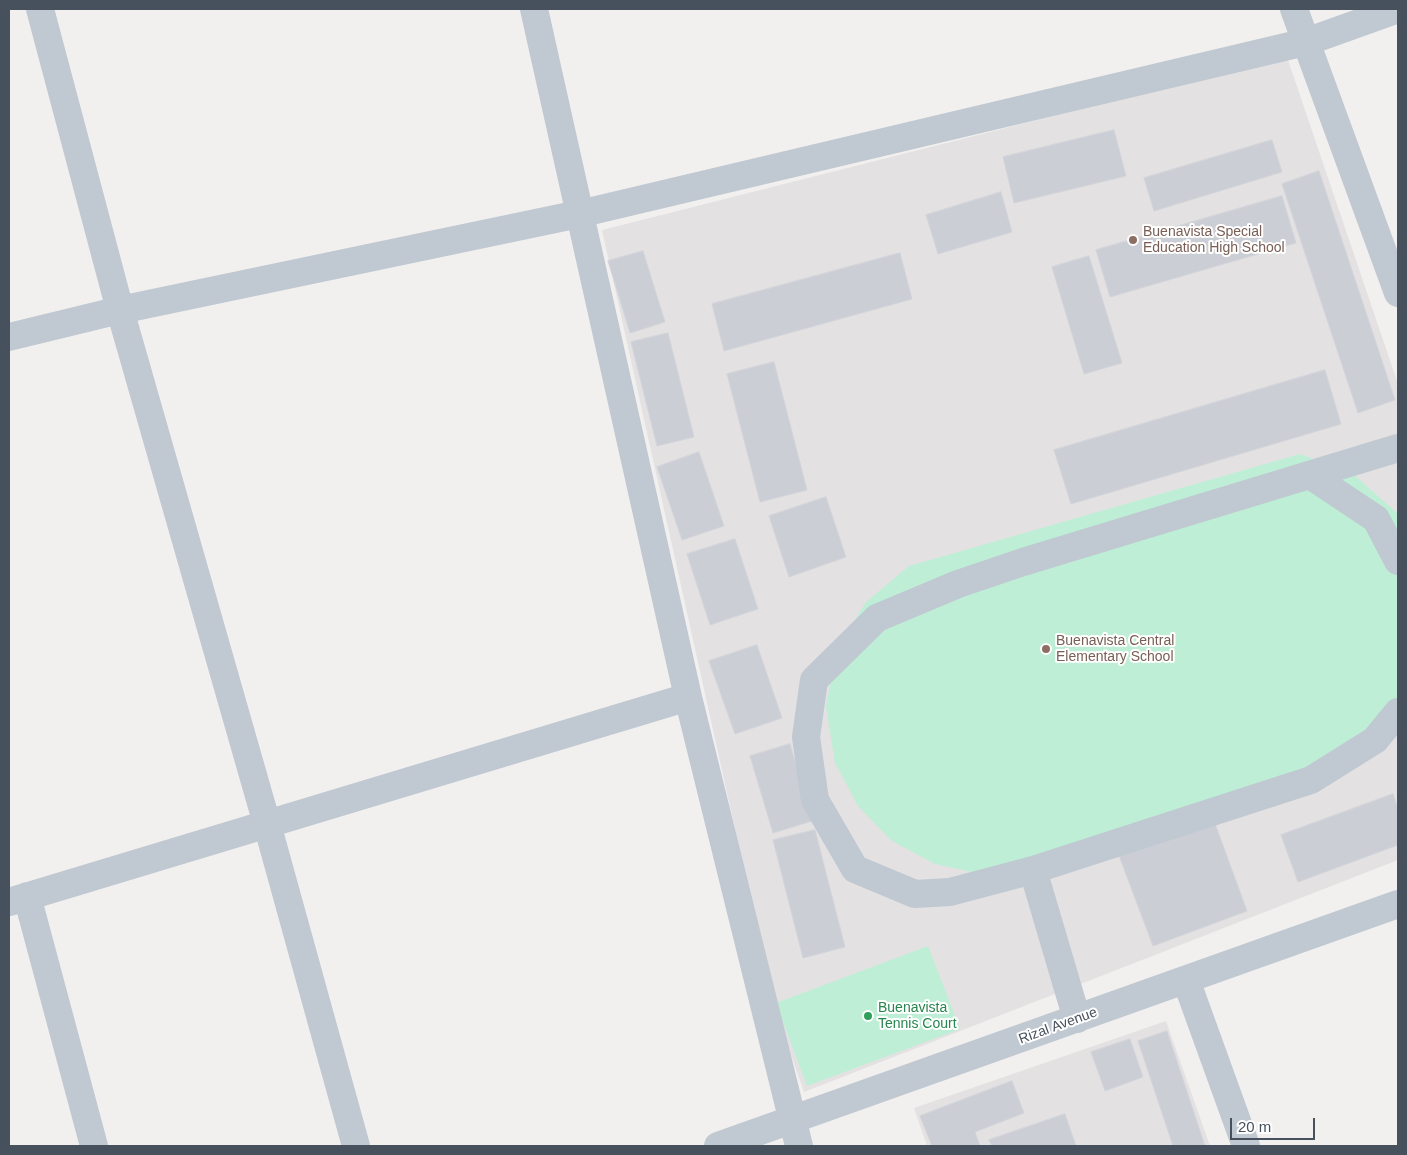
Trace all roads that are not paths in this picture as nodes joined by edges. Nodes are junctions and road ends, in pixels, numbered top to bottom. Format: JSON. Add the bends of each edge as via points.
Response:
{"nodes":[{"id":1,"x":40,"y":9,"type":"edge"},
{"id":2,"x":534,"y":9,"type":"edge"},
{"id":3,"x":1294,"y":9,"type":"edge"},
{"id":4,"x":1398,"y":9,"type":"edge"},
{"id":5,"x":1306,"y":42,"type":"junction"},
{"id":6,"x":579,"y":214,"type":"junction"},
{"id":7,"x":1398,"y":293,"type":"edge"},
{"id":8,"x":120,"y":310,"type":"junction"},
{"id":9,"x":9,"y":337,"type":"edge"},
{"id":10,"x":1398,"y":448,"type":"edge"},
{"id":11,"x":1310,"y":475,"type":"junction"},
{"id":12,"x":1398,"y":561,"type":"edge"},
{"id":13,"x":688,"y":697,"type":"junction"},
{"id":14,"x":1398,"y":712,"type":"edge"},
{"id":15,"x":267,"y":824,"type":"junction"},
{"id":16,"x":1033,"y":870,"type":"junction"},
{"id":17,"x":18,"y":899,"type":"edge"},
{"id":18,"x":1398,"y":904,"type":"edge"},
{"id":19,"x":1186,"y":980,"type":"junction"},
{"id":20,"x":1077,"y":1019,"type":"junction"},
{"id":21,"x":792,"y":1120,"type":"junction"},
{"id":22,"x":94,"y":1146,"type":"edge"},
{"id":23,"x":356,"y":1146,"type":"edge"},
{"id":24,"x":718,"y":1146,"type":"edge"},
{"id":25,"x":799,"y":1146,"type":"edge"},
{"id":26,"x":1246,"y":1146,"type":"edge"}],
"edges":[{"from":1,"to":8,"type":"street"},
{"from":2,"to":6,"type":"street"},
{"from":3,"to":5,"type":"street"},
{"from":4,"to":5,"type":"street"},
{"from":5,"to":6,"type":"street"},
{"from":5,"to":7,"type":"street"},
{"from":6,"to":8,"type":"street"},
{"from":6,"to":13,"type":"street"},
{"from":8,"to":9,"type":"street"},
{"from":8,"to":15,"type":"street"},
{"from":10,"to":11,"type":"street"},
{"from":11,"to":12,"type":"street","via":[[1376,520]]},
{"from":11,"to":16,"type":"street","via":[[958,584],[876,618],[814,680],[806,737],[815,800],[855,869],[916,894],[950,892]]},
{"from":13,"to":15,"type":"street"},
{"from":13,"to":21,"type":"street"},
{"from":14,"to":16,"type":"street","via":[[1375,740],[1310,780]]},
{"from":15,"to":17,"type":"street"},
{"from":15,"to":23,"type":"street"},
{"from":16,"to":20,"type":"street"},
{"from":17,"to":22,"type":"street"},
{"from":18,"to":19,"type":"street","name":"Rizal Avenue"},
{"from":19,"to":20,"type":"street","name":"Rizal Avenue"},
{"from":19,"to":26,"type":"street"},
{"from":20,"to":21,"type":"street","name":"Rizal Avenue"},
{"from":21,"to":24,"type":"street","name":"Rizal Avenue"},
{"from":21,"to":25,"type":"street"}]}
